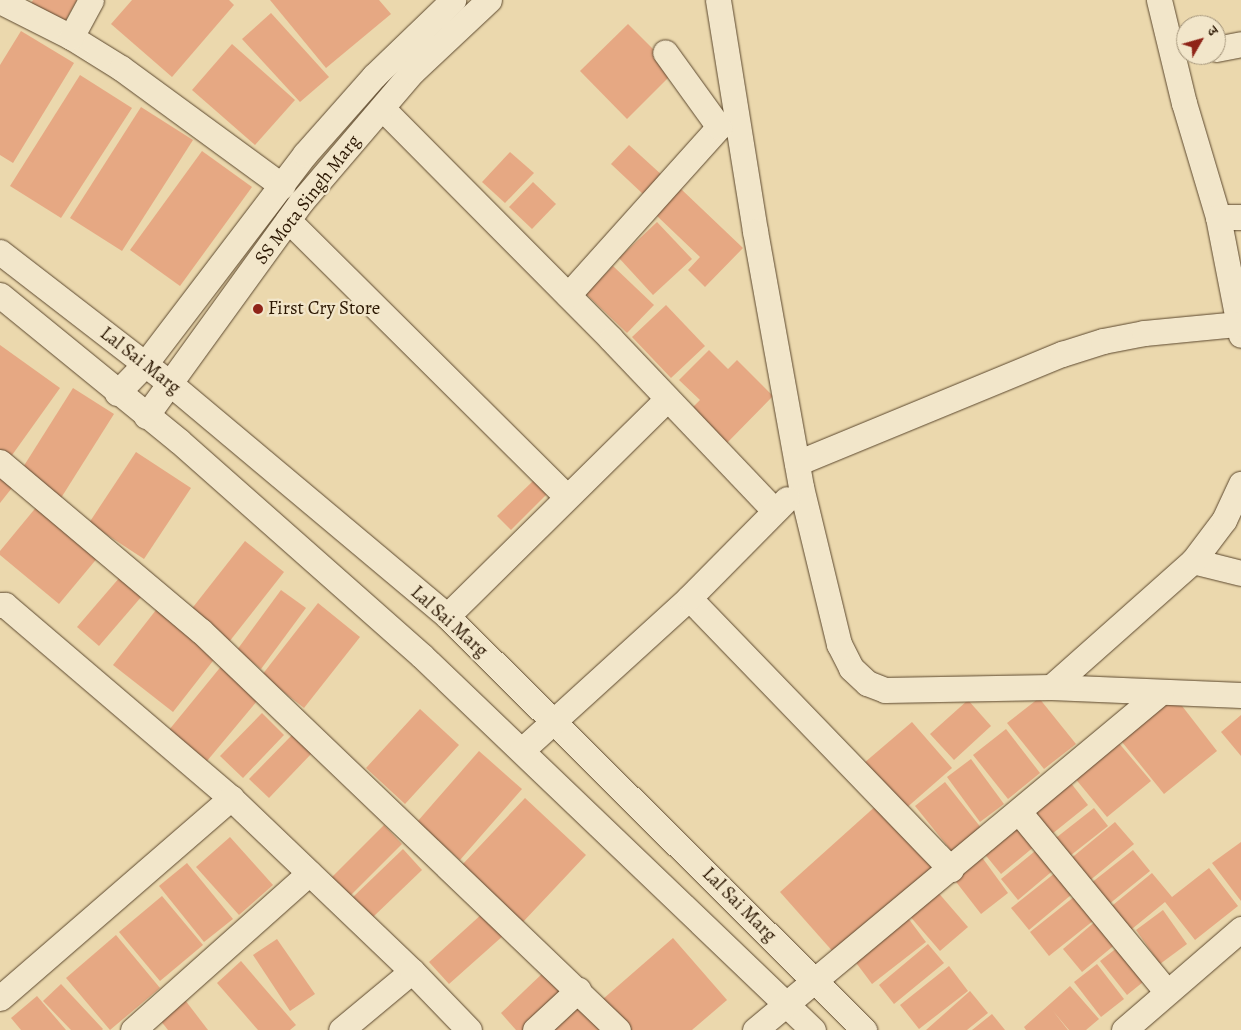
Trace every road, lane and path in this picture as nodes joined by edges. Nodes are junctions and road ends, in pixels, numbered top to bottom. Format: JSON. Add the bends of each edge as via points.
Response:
{"nodes":[{"id":1,"x":91,"y":0,"type":"edge"},
{"id":2,"x":453,"y":0,"type":"edge"},
{"id":3,"x":489,"y":0,"type":"edge"},
{"id":4,"x":718,"y":0,"type":"edge"},
{"id":5,"x":1159,"y":0,"type":"edge"},
{"id":6,"x":0,"y":1,"type":"edge"},
{"id":7,"x":71,"y":37,"type":"junction"},
{"id":8,"x":1241,"y":44,"type":"edge"},
{"id":9,"x":1176,"y":45,"type":"edge"},
{"id":10,"x":1226,"y":47,"type":"edge"},
{"id":11,"x":666,"y":52,"type":"dead end"},
{"id":12,"x":1183,"y":65,"type":"edge"},
{"id":13,"x":382,"y":108,"type":"junction"},
{"id":14,"x":729,"y":123,"type":"junction"},
{"id":15,"x":282,"y":186,"type":"junction"},
{"id":16,"x":1230,"y":217,"type":"edge"},
{"id":17,"x":288,"y":220,"type":"junction"},
{"id":18,"x":0,"y":252,"type":"edge"},
{"id":19,"x":0,"y":295,"type":"edge"},
{"id":20,"x":568,"y":295,"type":"junction"},
{"id":21,"x":1239,"y":330,"type":"edge"},
{"id":22,"x":145,"y":364,"type":"junction"},
{"id":23,"x":172,"y":385,"type":"junction"},
{"id":24,"x":117,"y":394,"type":"junction"},
{"id":25,"x":667,"y":399,"type":"junction"},
{"id":26,"x":146,"y":416,"type":"junction"},
{"id":27,"x":0,"y":462,"type":"edge"},
{"id":28,"x":797,"y":463,"type":"junction"},
{"id":29,"x":1241,"y":484,"type":"edge"},
{"id":30,"x":801,"y":488,"type":"junction"},
{"id":31,"x":566,"y":496,"type":"junction"},
{"id":32,"x":774,"y":510,"type":"junction"},
{"id":33,"x":1193,"y":561,"type":"junction"},
{"id":34,"x":1241,"y":574,"type":"edge"},
{"id":35,"x":690,"y":598,"type":"junction"},
{"id":36,"x":2,"y":603,"type":"edge"},
{"id":37,"x":447,"y":616,"type":"junction"},
{"id":38,"x":1051,"y":687,"type":"junction"},
{"id":39,"x":1161,"y":692,"type":"junction"},
{"id":40,"x":1241,"y":695,"type":"edge"},
{"id":41,"x":553,"y":721,"type":"junction"},
{"id":42,"x":522,"y":750,"type":"junction"},
{"id":43,"x":231,"y":798,"type":"junction"},
{"id":44,"x":1019,"y":812,"type":"junction"},
{"id":45,"x":951,"y":869,"type":"junction"},
{"id":46,"x":310,"y":873,"type":"junction"},
{"id":47,"x":1241,"y":929,"type":"edge"},
{"id":48,"x":412,"y":971,"type":"junction"},
{"id":49,"x":816,"y":982,"type":"junction"},
{"id":50,"x":578,"y":990,"type":"junction"},
{"id":51,"x":1167,"y":992,"type":"junction"},
{"id":52,"x":0,"y":998,"type":"edge"},
{"id":53,"x":786,"y":1005,"type":"junction"},
{"id":54,"x":612,"y":1024,"type":"edge"},
{"id":55,"x":132,"y":1030,"type":"edge"},
{"id":56,"x":342,"y":1030,"type":"edge"},
{"id":57,"x":469,"y":1030,"type":"edge"},
{"id":58,"x":535,"y":1030,"type":"edge"},
{"id":59,"x":755,"y":1030,"type":"edge"},
{"id":60,"x":813,"y":1030,"type":"edge"},
{"id":61,"x":864,"y":1030,"type":"edge"},
{"id":62,"x":1124,"y":1030,"type":"edge"}],
"edges":[{"from":1,"to":7,"type":"street"},
{"from":2,"to":15,"type":"street","name":"SS Mota Singh Marg","via":[[374,76],[305,154]]},
{"from":3,"to":13,"type":"street","name":"SS Mota Singh Marg","via":[[413,71]]},
{"from":4,"to":14,"type":"street"},
{"from":5,"to":9,"type":"street"},
{"from":6,"to":7,"type":"street"},
{"from":7,"to":15,"type":"street","via":[[121,68]]},
{"from":8,"to":10,"type":"street"},
{"from":11,"to":14,"type":"street"},
{"from":12,"to":16,"type":"street"},
{"from":13,"to":17,"type":"street","name":"SS Mota Singh Marg"},
{"from":13,"to":20,"type":"street"},
{"from":14,"to":20,"type":"street"},
{"from":14,"to":28,"type":"street","via":[[755,231]]},
{"from":15,"to":22,"type":"street","name":"SS Mota Singh Marg"},
{"from":16,"to":21,"type":"street"},
{"from":17,"to":23,"type":"street","name":"SS Mota Singh Marg"},
{"from":17,"to":31,"type":"street"},
{"from":18,"to":22,"type":"street","name":"Lal Sai Marg"},
{"from":19,"to":24,"type":"street","name":"Lal Sai Marg"},
{"from":20,"to":25,"type":"street"},
{"from":21,"to":28,"type":"street","via":[[1144,332],[1103,341],[1062,354]]},
{"from":22,"to":23,"type":"street","name":"Lal Sai Marg"},
{"from":22,"to":24,"type":"street","name":"SS Mota Singh Marg"},
{"from":23,"to":26,"type":"street","name":"SS Mota Singh Marg"},
{"from":23,"to":37,"type":"street","name":"Lal Sai Marg"},
{"from":24,"to":26,"type":"street","name":"Lal Sai Marg"},
{"from":25,"to":31,"type":"street"},
{"from":25,"to":32,"type":"street"},
{"from":26,"to":42,"type":"street","name":"Lal Sai Marg","via":[[179,441],[414,649]]},
{"from":27,"to":50,"type":"street","via":[[201,631]]},
{"from":28,"to":30,"type":"street"},
{"from":29,"to":33,"type":"street","via":[[1224,520]]},
{"from":30,"to":32,"type":"street"},
{"from":30,"to":38,"type":"street","via":[[838,644],[851,668],[867,683],[885,690]]},
{"from":31,"to":37,"type":"street"},
{"from":32,"to":35,"type":"street"},
{"from":33,"to":34,"type":"street"},
{"from":33,"to":38,"type":"street"},
{"from":35,"to":41,"type":"street"},
{"from":35,"to":45,"type":"street"},
{"from":36,"to":43,"type":"street"},
{"from":37,"to":41,"type":"street","name":"Lal Sai Marg"},
{"from":38,"to":39,"type":"street"},
{"from":39,"to":40,"type":"street"},
{"from":39,"to":44,"type":"street"},
{"from":41,"to":42,"type":"street"},
{"from":41,"to":49,"type":"street","name":"Lal Sai Marg"},
{"from":42,"to":53,"type":"street","name":"Lal Sai Marg"},
{"from":43,"to":46,"type":"street"},
{"from":43,"to":52,"type":"street"},
{"from":44,"to":45,"type":"street"},
{"from":44,"to":51,"type":"street"},
{"from":45,"to":49,"type":"street"},
{"from":46,"to":48,"type":"street"},
{"from":46,"to":55,"type":"street"},
{"from":47,"to":51,"type":"street"},
{"from":48,"to":56,"type":"street"},
{"from":48,"to":57,"type":"street"},
{"from":49,"to":53,"type":"street"},
{"from":49,"to":61,"type":"street","name":"Lal Sai Marg"},
{"from":50,"to":54,"type":"street"},
{"from":50,"to":58,"type":"street"},
{"from":51,"to":62,"type":"street"},
{"from":53,"to":59,"type":"street"},
{"from":53,"to":60,"type":"street","name":"Lal Sai Marg"}]}
